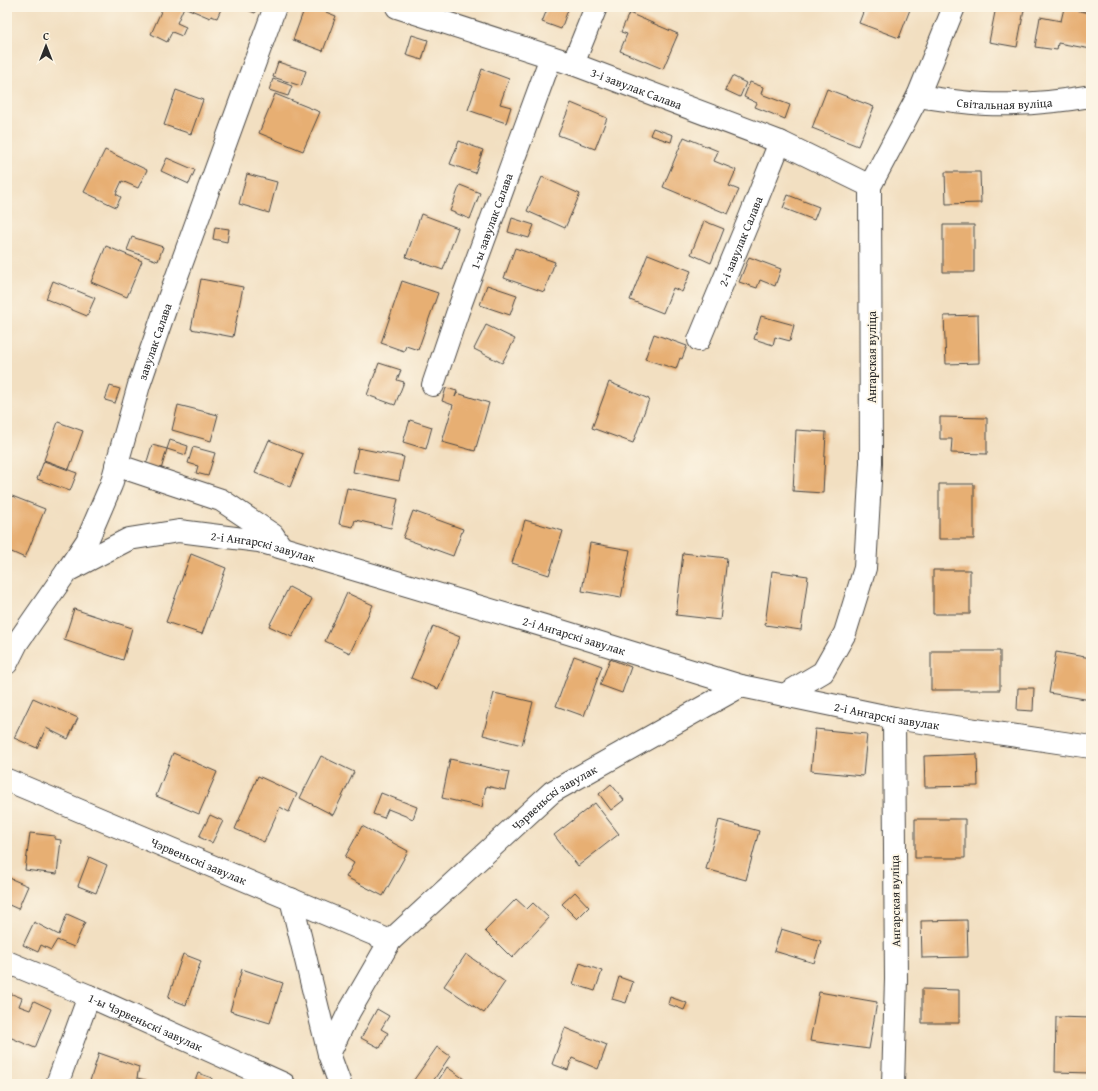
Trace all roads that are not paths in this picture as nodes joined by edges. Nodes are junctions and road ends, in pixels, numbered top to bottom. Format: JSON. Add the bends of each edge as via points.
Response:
{"nodes":[{"id":1,"x":276,"y":7,"type":"edge"},
{"id":2,"x":397,"y":7,"type":"edge"},
{"id":3,"x":596,"y":7,"type":"edge"},
{"id":4,"x":954,"y":7,"type":"edge"},
{"id":5,"x":551,"y":57,"type":"junction"},
{"id":6,"x":573,"y":64,"type":"junction"},
{"id":7,"x":918,"y":96,"type":"junction"},
{"id":8,"x":1091,"y":96,"type":"edge"},
{"id":9,"x":780,"y":142,"type":"junction"},
{"id":10,"x":870,"y":186,"type":"junction"},
{"id":11,"x":699,"y":340,"type":"dead end"},
{"id":12,"x":433,"y":385,"type":"dead end"},
{"id":13,"x":116,"y":465,"type":"junction"},
{"id":14,"x":281,"y":547,"type":"junction"},
{"id":15,"x":67,"y":571,"type":"junction"},
{"id":16,"x":7,"y":663,"type":"edge"},
{"id":17,"x":741,"y":686,"type":"junction"},
{"id":18,"x":784,"y":695,"type":"junction"},
{"id":19,"x":894,"y":718,"type":"junction"},
{"id":20,"x":1091,"y":747,"type":"edge"},
{"id":21,"x":7,"y":780,"type":"edge"},
{"id":22,"x":291,"y":900,"type":"junction"},
{"id":23,"x":390,"y":941,"type":"junction"},
{"id":24,"x":7,"y":962,"type":"edge"},
{"id":25,"x":89,"y":996,"type":"junction"},
{"id":26,"x":329,"y":1054,"type":"junction"},
{"id":27,"x":57,"y":1084,"type":"edge"},
{"id":28,"x":284,"y":1084,"type":"edge"},
{"id":29,"x":340,"y":1084,"type":"edge"},
{"id":30,"x":893,"y":1084,"type":"edge"}],
"edges":[{"from":1,"to":13,"type":"street","name":"завулак Салава","via":[[169,298],[139,385]]},
{"from":2,"to":5,"type":"street","name":"3-і завулак Салава"},
{"from":3,"to":6,"type":"street"},
{"from":4,"to":7,"type":"street","name":"Ангарская вуліца"},
{"from":5,"to":6,"type":"street","name":"3-і завулак Салава"},
{"from":5,"to":12,"type":"street","name":"1-ы завулак Салава"},
{"from":6,"to":9,"type":"street","name":"3-і завулак Салава"},
{"from":7,"to":8,"type":"street","name":"Світальная вуліца","via":[[985,104],[1015,104]]},
{"from":7,"to":10,"type":"street","name":"Ангарская вуліца"},
{"from":9,"to":10,"type":"street","name":"3-і завулак Салава"},
{"from":9,"to":11,"type":"street","name":"2-і завулак Салава"},
{"from":10,"to":18,"type":"street","name":"Ангарская вуліца","via":[[871,463],[865,568],[845,634],[823,672]]},
{"from":13,"to":14,"type":"street","via":[[221,500],[273,534]]},
{"from":13,"to":15,"type":"street","name":"завулак Салава","via":[[111,485],[87,541]]},
{"from":14,"to":15,"type":"street","name":"2-і Ангарскі завулак","via":[[259,541],[179,532],[129,539]]},
{"from":14,"to":17,"type":"street","name":"2-і Ангарскі завулак"},
{"from":15,"to":16,"type":"street","name":"завулак Салава","via":[[17,643]]},
{"from":17,"to":18,"type":"street","name":"2-і Ангарскі завулак"},
{"from":17,"to":23,"type":"street","name":"Чэрвеньскі завулак","via":[[552,792]]},
{"from":18,"to":19,"type":"street","name":"2-і Ангарскі завулак"},
{"from":19,"to":20,"type":"street","name":"2-і Ангарскі завулак"},
{"from":19,"to":30,"type":"street","name":"Ангарская вуліца","via":[[896,979]]},
{"from":21,"to":22,"type":"street","name":"Чэрвеньскі завулак"},
{"from":22,"to":23,"type":"street","name":"Чэрвеньскі завулак"},
{"from":22,"to":26,"type":"street"},
{"from":23,"to":26,"type":"street","name":"Чэрвеньскі завулак","via":[[349,1012]]},
{"from":24,"to":25,"type":"street","name":"1-ы Чэрвеньскі завулак"},
{"from":25,"to":27,"type":"street"},
{"from":25,"to":28,"type":"street","name":"1-ы Чэрвеньскі завулак"},
{"from":26,"to":29,"type":"street"}]}
